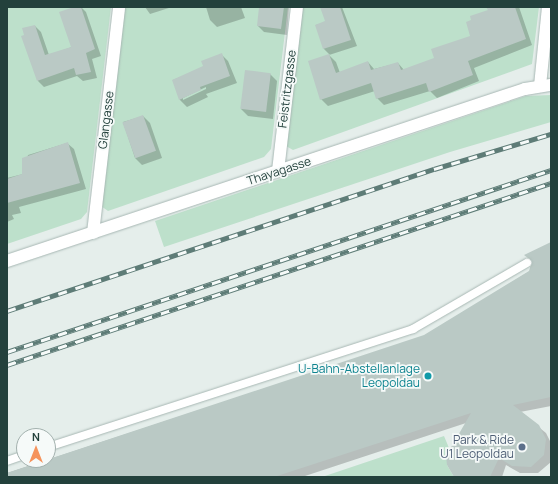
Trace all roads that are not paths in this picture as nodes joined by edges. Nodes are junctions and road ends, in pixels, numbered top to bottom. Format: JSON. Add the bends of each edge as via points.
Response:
{"nodes":[{"id":1,"x":119,"y":7,"type":"edge"},
{"id":2,"x":297,"y":7,"type":"edge"},
{"id":3,"x":548,"y":7,"type":"edge"},
{"id":4,"x":546,"y":86,"type":"edge"},
{"id":5,"x":278,"y":171,"type":"junction"},
{"id":6,"x":93,"y":232,"type":"junction"},
{"id":7,"x":7,"y":261,"type":"edge"},
{"id":8,"x":527,"y":263,"type":"dead end"},
{"id":9,"x":56,"y":444,"type":"edge"}],
"edges":[{"from":1,"to":6,"type":"street","name":"Glangasse"},
{"from":2,"to":5,"type":"street","name":"Feistritzgasse"},
{"from":3,"to":4,"type":"street"},
{"from":4,"to":5,"type":"street","name":"Thayagasse"},
{"from":5,"to":6,"type":"street","name":"Thayagasse"},
{"from":6,"to":7,"type":"street","name":"Thayagasse"},
{"from":8,"to":9,"type":"lane","via":[[413,329]]}]}
